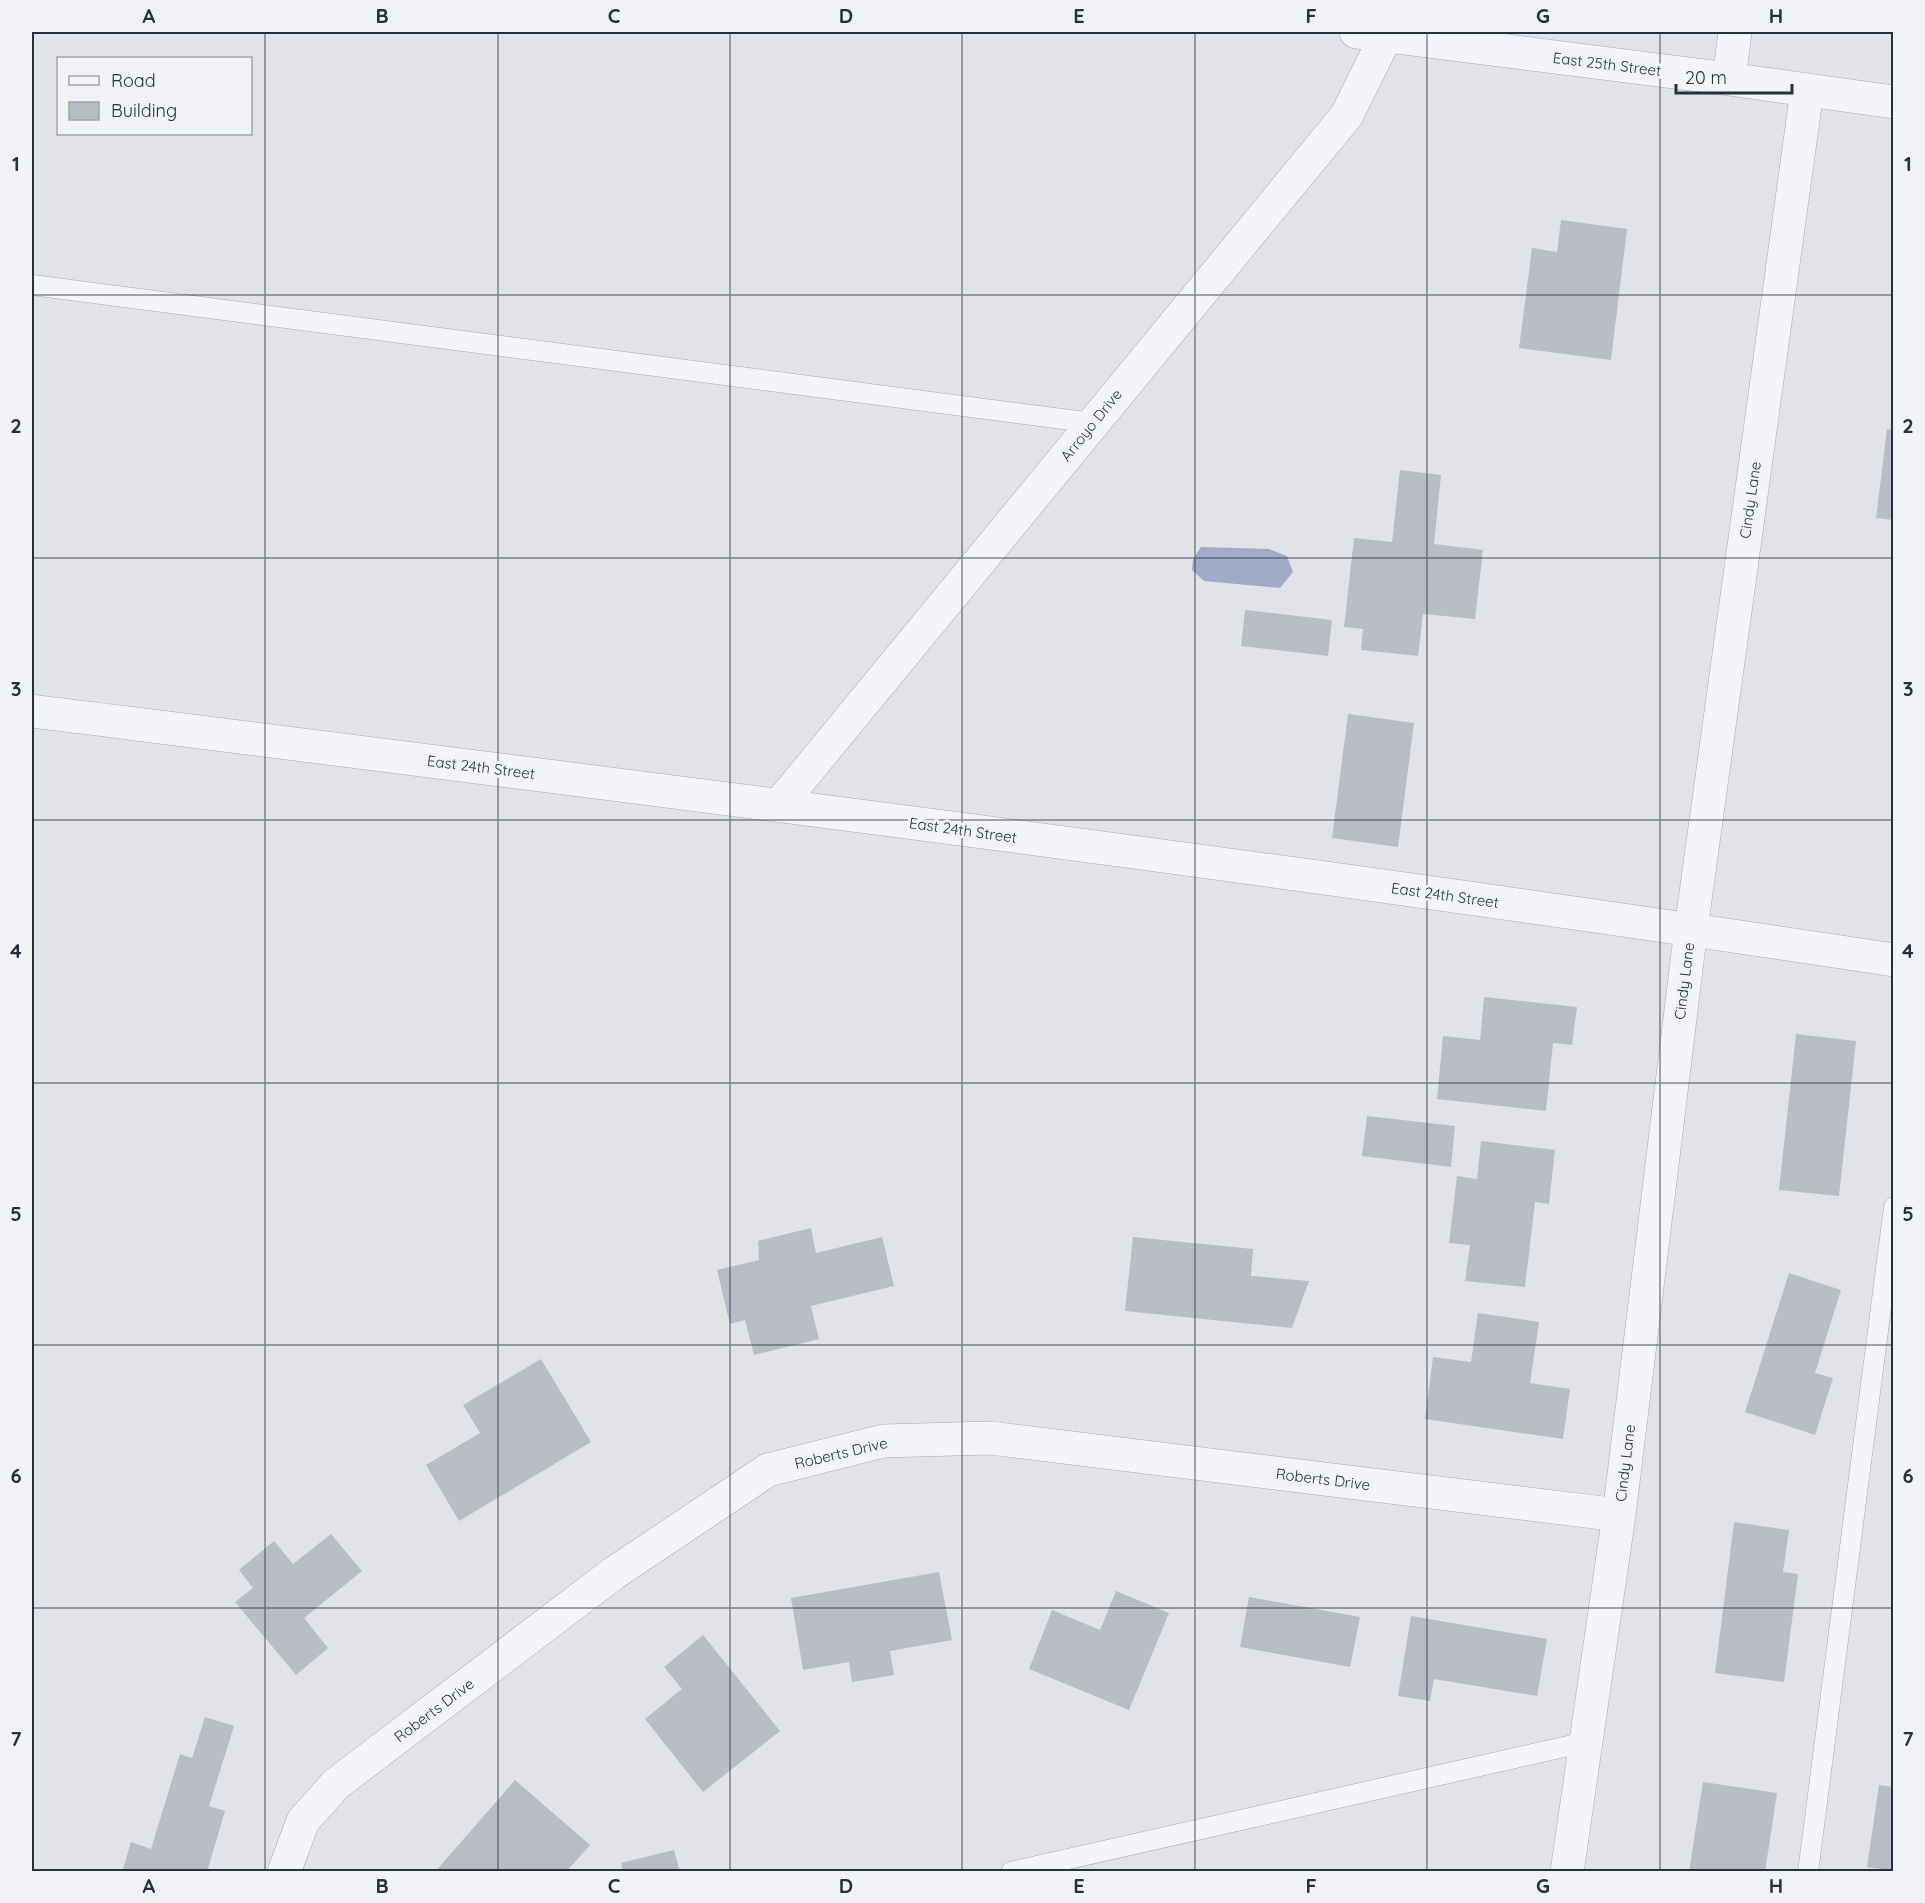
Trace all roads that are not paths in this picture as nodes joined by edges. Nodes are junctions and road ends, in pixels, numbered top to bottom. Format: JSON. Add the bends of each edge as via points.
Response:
{"nodes":[{"id":1,"x":1735,"y":32,"type":"edge"},
{"id":2,"x":1371,"y":34,"type":"edge"},
{"id":3,"x":1442,"y":37,"type":"edge"},
{"id":4,"x":1729,"y":79,"type":"junction"},
{"id":5,"x":1807,"y":92,"type":"junction"},
{"id":6,"x":1893,"y":102,"type":"edge"},
{"id":7,"x":32,"y":285,"type":"edge"},
{"id":8,"x":1093,"y":423,"type":"junction"},
{"id":9,"x":32,"y":711,"type":"edge"},
{"id":10,"x":780,"y":804,"type":"junction"},
{"id":11,"x":1690,"y":929,"type":"junction"},
{"id":12,"x":1893,"y":960,"type":"edge"},
{"id":13,"x":1893,"y":1207,"type":"edge"},
{"id":14,"x":1619,"y":1515,"type":"junction"},
{"id":15,"x":1586,"y":1742,"type":"junction"},
{"id":16,"x":284,"y":1872,"type":"edge"},
{"id":17,"x":1011,"y":1872,"type":"edge"},
{"id":18,"x":1567,"y":1872,"type":"edge"},
{"id":19,"x":1808,"y":1872,"type":"edge"}],
"edges":[{"from":1,"to":4,"type":"street"},
{"from":2,"to":3,"type":"street","name":"East 25th Street"},
{"from":2,"to":8,"type":"street","name":"Arroyo Drive","via":[[1347,115]]},
{"from":3,"to":4,"type":"street","name":"East 25th Street"},
{"from":4,"to":5,"type":"street","name":"East 25th Street"},
{"from":5,"to":6,"type":"street","name":"East 25th Street"},
{"from":5,"to":11,"type":"street","name":"Cindy Lane"},
{"from":7,"to":8,"type":"lane"},
{"from":8,"to":10,"type":"street","name":"Arroyo Drive"},
{"from":9,"to":10,"type":"street","name":"East 24th Street"},
{"from":10,"to":11,"type":"street","name":"East 24th Street"},
{"from":11,"to":12,"type":"street","name":"East 24th Street"},
{"from":11,"to":14,"type":"street","name":"Cindy Lane"},
{"from":13,"to":19,"type":"lane"},
{"from":14,"to":15,"type":"street","name":"Cindy Lane"},
{"from":14,"to":16,"type":"street","name":"Roberts Drive","via":[[990,1438],[883,1441],[768,1470],[614,1573],[336,1784],[303,1821]]},
{"from":15,"to":17,"type":"lane"},
{"from":15,"to":18,"type":"street","name":"Cindy Lane"}]}
